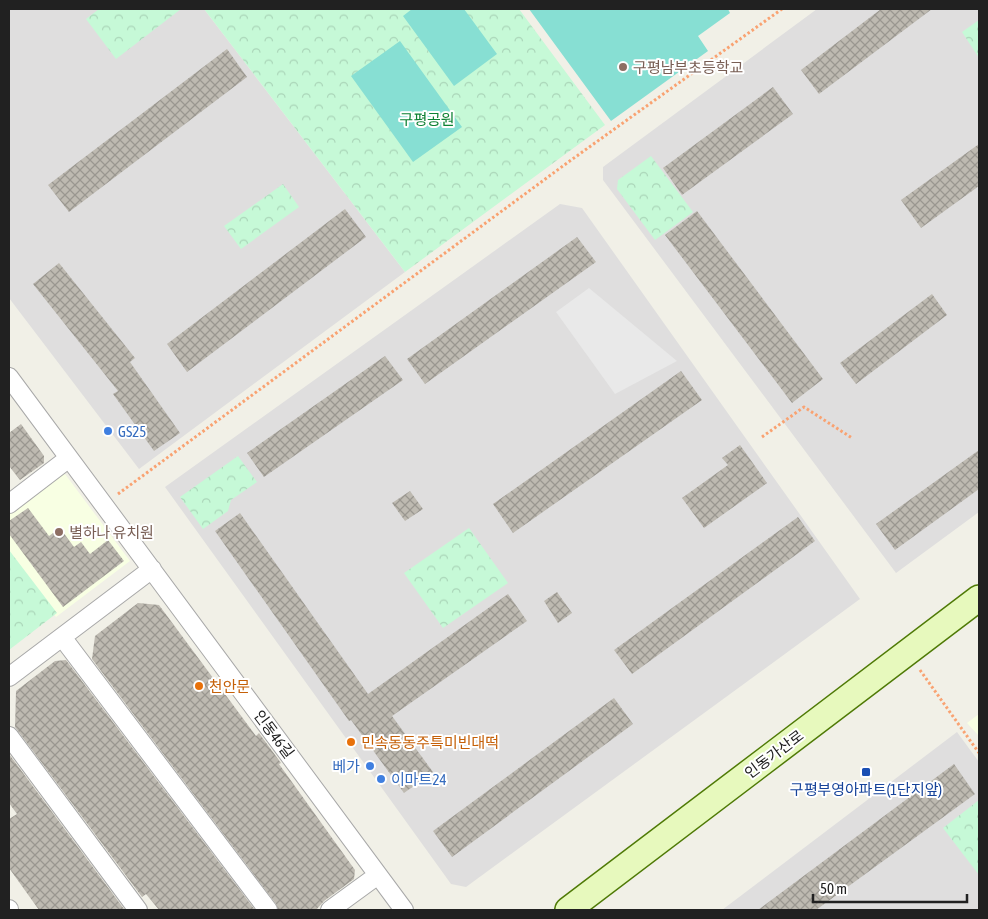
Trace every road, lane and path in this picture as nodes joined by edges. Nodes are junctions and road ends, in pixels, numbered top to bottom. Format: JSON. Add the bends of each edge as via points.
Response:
{"nodes":[{"id":1,"x":782,"y":9,"type":"edge"},
{"id":2,"x":9,"y":377,"type":"edge"},
{"id":3,"x":762,"y":437,"type":"dead end"},
{"id":4,"x":852,"y":438,"type":"dead end"},
{"id":5,"x":69,"y":458,"type":"junction"},
{"id":6,"x":9,"y":504,"type":"edge"},
{"id":7,"x":104,"y":504,"type":"junction"},
{"id":8,"x":152,"y":569,"type":"junction"},
{"id":9,"x":979,"y":598,"type":"edge"},
{"id":10,"x":62,"y":637,"type":"junction"},
{"id":11,"x":908,"y":652,"type":"junction"},
{"id":12,"x":9,"y":677,"type":"edge"},
{"id":13,"x":9,"y":736,"type":"edge"},
{"id":14,"x":979,"y":753,"type":"edge"},
{"id":15,"x":378,"y":875,"type":"junction"},
{"id":16,"x":138,"y":910,"type":"edge"},
{"id":17,"x":268,"y":910,"type":"edge"},
{"id":18,"x":330,"y":910,"type":"edge"},
{"id":19,"x":404,"y":910,"type":"edge"},
{"id":20,"x":568,"y":910,"type":"edge"}],
"edges":[{"from":1,"to":7,"type":"path"},
{"from":2,"to":5,"type":"street","name":"인동46길"},
{"from":3,"to":4,"type":"path","via":[[804,407]]},
{"from":5,"to":6,"type":"street"},
{"from":5,"to":7,"type":"street","name":"인동46길"},
{"from":7,"to":8,"type":"street","name":"인동46길"},
{"from":8,"to":10,"type":"street"},
{"from":8,"to":15,"type":"street","name":"인동46길"},
{"from":9,"to":11,"type":"main road","name":"인동가산로"},
{"from":10,"to":12,"type":"street"},
{"from":10,"to":17,"type":"street"},
{"from":11,"to":14,"type":"path"},
{"from":11,"to":20,"type":"main road","name":"인동가산로"},
{"from":13,"to":16,"type":"street"},
{"from":15,"to":18,"type":"street"},
{"from":15,"to":19,"type":"street","name":"인동46길"}]}
